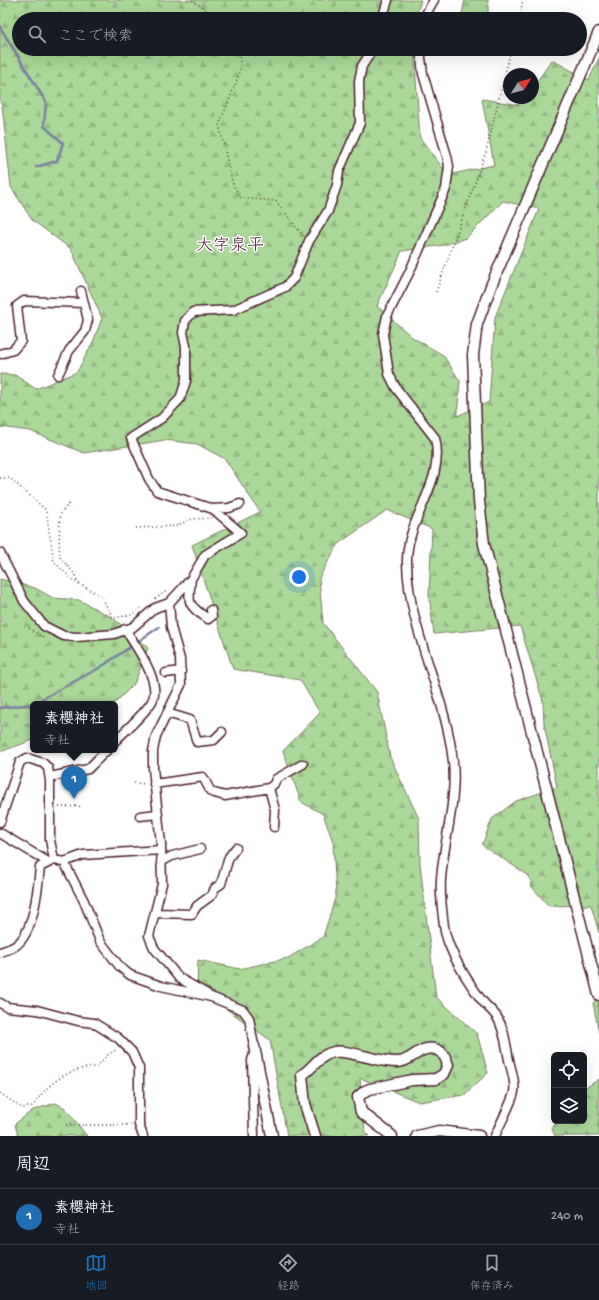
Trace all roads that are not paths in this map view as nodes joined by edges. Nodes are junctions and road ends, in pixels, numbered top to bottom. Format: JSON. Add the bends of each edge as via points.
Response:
{"nodes":[{"id":1,"x":388,"y":0,"type":"edge"},
{"id":2,"x":434,"y":0,"type":"edge"},
{"id":3,"x":384,"y":12,"type":"edge"},
{"id":4,"x":427,"y":12,"type":"edge"},
{"id":5,"x":599,"y":32,"type":"edge"},
{"id":6,"x":368,"y":56,"type":"edge"},
{"id":7,"x":421,"y":56,"type":"edge"},
{"id":8,"x":81,"y":291,"type":"dead end"},
{"id":9,"x":84,"y":303,"type":"junction"},
{"id":10,"x":0,"y":354,"type":"edge"},
{"id":11,"x":58,"y":375,"type":"dead end"},
{"id":12,"x":240,"y":504,"type":"dead end"},
{"id":13,"x":214,"y":509,"type":"junction"},
{"id":14,"x":0,"y":553,"type":"edge"},
{"id":15,"x":191,"y":579,"type":"junction"},
{"id":16,"x":172,"y":600,"type":"junction"},
{"id":17,"x":211,"y":610,"type":"dead end"},
{"id":18,"x":125,"y":630,"type":"junction"},
{"id":19,"x":181,"y":671,"type":"junction"},
{"id":20,"x":166,"y":673,"type":"dead end"},
{"id":21,"x":167,"y":713,"type":"junction"},
{"id":22,"x":222,"y":732,"type":"dead end"},
{"id":23,"x":118,"y":738,"type":"edge"},
{"id":24,"x":104,"y":753,"type":"edge"},
{"id":25,"x":304,"y":764,"type":"dead end"},
{"id":26,"x":50,"y":777,"type":"junction"},
{"id":27,"x":154,"y":784,"type":"junction"},
{"id":28,"x":269,"y":788,"type":"junction"},
{"id":29,"x":157,"y":814,"type":"junction"},
{"id":30,"x":140,"y":816,"type":"dead end"},
{"id":31,"x":0,"y":822,"type":"edge"},
{"id":32,"x":274,"y":827,"type":"dead end"},
{"id":33,"x":0,"y":833,"type":"edge"},
{"id":34,"x":200,"y":848,"type":"dead end"},
{"id":35,"x":236,"y":848,"type":"dead end"},
{"id":36,"x":161,"y":850,"type":"junction"},
{"id":37,"x":51,"y":861,"type":"junction"},
{"id":38,"x":64,"y":862,"type":"junction"},
{"id":39,"x":161,"y":862,"type":"junction"},
{"id":40,"x":156,"y":913,"type":"junction"},
{"id":41,"x":0,"y":952,"type":"edge"},
{"id":42,"x":599,"y":995,"type":"edge"},
{"id":43,"x":211,"y":997,"type":"junction"},
{"id":44,"x":0,"y":1003,"type":"edge"},
{"id":45,"x":255,"y":1049,"type":"junction"},
{"id":46,"x":143,"y":1136,"type":"edge"},
{"id":47,"x":254,"y":1136,"type":"edge"},
{"id":48,"x":272,"y":1136,"type":"edge"},
{"id":49,"x":315,"y":1136,"type":"edge"},
{"id":50,"x":392,"y":1136,"type":"edge"},
{"id":51,"x":417,"y":1136,"type":"edge"},
{"id":52,"x":479,"y":1136,"type":"edge"},
{"id":53,"x":495,"y":1136,"type":"edge"}],
"edges":[{"from":1,"to":3,"type":"street"},
{"from":2,"to":4,"type":"street"},
{"from":5,"to":42,"type":"street","via":[[491,286],[477,324],[473,355],[479,501],[484,544]]},
{"from":6,"to":13,"type":"street","via":[[362,66],[358,81],[360,123],[339,171],[328,211],[309,241],[294,278],[285,287],[233,310],[193,312],[185,320],[183,333],[186,346],[186,381],[180,399],[162,418],[131,438],[148,479],[156,491]]},
{"from":7,"to":53,"type":"street","via":[[423,74],[447,156],[447,182],[439,207],[387,316],[383,334],[390,374],[396,388],[435,438],[437,447],[430,490],[409,539],[407,580],[412,608],[441,699],[453,760],[453,797],[441,880],[444,929],[455,957],[480,999],[497,1017],[504,1033],[513,1077],[514,1093]]},
{"from":8,"to":9,"type":"street"},
{"from":9,"to":10,"type":"street","via":[[24,301],[17,306],[21,341],[13,350]]},
{"from":9,"to":11,"type":"street","via":[[88,320],[85,331],[69,351]]},
{"from":12,"to":13,"type":"street"},
{"from":13,"to":15,"type":"street","via":[[241,533],[205,555]]},
{"from":14,"to":18,"type":"street","via":[[24,601],[44,626],[64,636],[77,637],[114,634]]},
{"from":15,"to":16,"type":"street"},
{"from":15,"to":17,"type":"street","via":[[188,598],[192,608],[208,619],[212,616]]},
{"from":16,"to":18,"type":"street","via":[[155,608],[133,627]]},
{"from":16,"to":19,"type":"street","via":[[171,628]]},
{"from":18,"to":23,"type":"street","via":[[150,670],[154,692],[152,701]]},
{"from":19,"to":20,"type":"street"},
{"from":19,"to":21,"type":"street","via":[[181,685]]},
{"from":21,"to":22,"type":"street","via":[[190,720],[197,742],[214,740]]},
{"from":21,"to":27,"type":"street","via":[[156,736],[153,751]]},
{"from":24,"to":26,"type":"street","via":[[88,769]]},
{"from":25,"to":28,"type":"street","via":[[276,779]]},
{"from":26,"to":31,"type":"street","via":[[48,768],[43,763],[27,758],[20,762]]},
{"from":26,"to":37,"type":"street"},
{"from":27,"to":28,"type":"street","via":[[204,777],[211,792],[225,796]]},
{"from":27,"to":29,"type":"street"},
{"from":28,"to":32,"type":"street","via":[[275,810]]},
{"from":29,"to":30,"type":"street"},
{"from":29,"to":36,"type":"street"},
{"from":33,"to":37,"type":"street"},
{"from":34,"to":39,"type":"street"},
{"from":35,"to":40,"type":"street","via":[[229,857],[221,884],[215,888],[212,895],[199,901],[192,914]]},
{"from":36,"to":38,"type":"street","via":[[83,855]]},
{"from":36,"to":39,"type":"street"},
{"from":37,"to":38,"type":"street"},
{"from":37,"to":41,"type":"street","via":[[40,867],[38,888],[26,932],[15,946]]},
{"from":38,"to":43,"type":"street","via":[[100,941],[120,967],[130,975],[161,986]]},
{"from":39,"to":40,"type":"street","via":[[162,884]]},
{"from":40,"to":43,"type":"street","via":[[150,924],[149,936],[154,948],[179,978]]},
{"from":43,"to":45,"type":"street","via":[[243,1010],[249,1018]]},
{"from":44,"to":46,"type":"street","via":[[94,1024],[132,1052],[139,1068],[139,1125]]},
{"from":45,"to":47,"type":"street","via":[[252,1060]]},
{"from":45,"to":48,"type":"street"},
{"from":49,"to":50,"type":"street","via":[[304,1104],[302,1075],[313,1067],[319,1058],[336,1052],[400,1062],[424,1049],[435,1049],[444,1055],[448,1065],[444,1074],[436,1079],[412,1080],[377,1087],[365,1091],[358,1097],[361,1112]]},
{"from":51,"to":52,"type":"street","via":[[438,1131]]}]}
